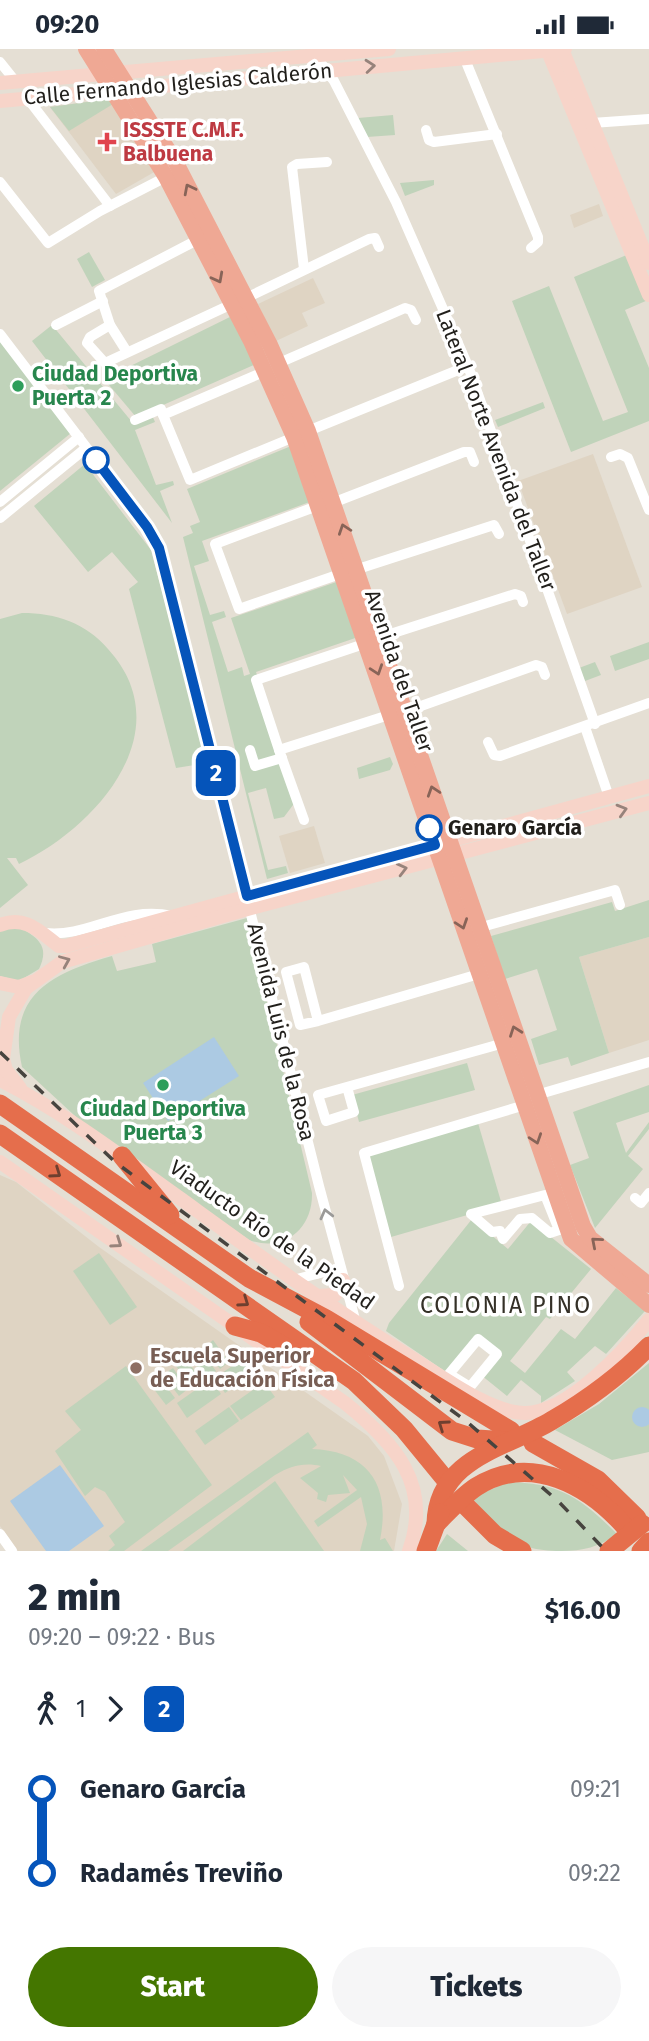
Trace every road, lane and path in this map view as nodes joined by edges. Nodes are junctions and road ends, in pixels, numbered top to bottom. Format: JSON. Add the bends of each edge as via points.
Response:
{"nodes":[{"id":1,"x":86,"y":49,"type":"edge"},
{"id":2,"x":104,"y":49,"type":"edge"},
{"id":3,"x":389,"y":49,"type":"edge"},
{"id":4,"x":548,"y":49,"type":"edge"},
{"id":5,"x":563,"y":49,"type":"edge"},
{"id":6,"x":313,"y":52,"type":"edge"},
{"id":7,"x":464,"y":57,"type":"junction"},
{"id":8,"x":0,"y":62,"type":"edge"},
{"id":9,"x":326,"y":71,"type":"junction"},
{"id":10,"x":122,"y":73,"type":"junction"},
{"id":11,"x":102,"y":74,"type":"junction"},
{"id":12,"x":16,"y":82,"type":"junction"},
{"id":13,"x":0,"y":83,"type":"edge"},
{"id":14,"x":132,"y":89,"type":"junction"},
{"id":15,"x":113,"y":91,"type":"junction"},
{"id":16,"x":28,"y":99,"type":"junction"},
{"id":17,"x":0,"y":101,"type":"edge"},
{"id":18,"x":649,"y":119,"type":"edge"},
{"id":19,"x":592,"y":123,"type":"junction"},
{"id":20,"x":426,"y":130,"type":"dead end"},
{"id":21,"x":497,"y":134,"type":"junction"},
{"id":22,"x":327,"y":162,"type":"dead end"},
{"id":23,"x":166,"y":177,"type":"junction"},
{"id":24,"x":0,"y":182,"type":"edge"},
{"id":25,"x":611,"y":186,"type":"junction"},
{"id":26,"x":110,"y":206,"type":"junction"},
{"id":27,"x":205,"y":236,"type":"junction"},
{"id":28,"x":638,"y":236,"type":"edge"},
{"id":29,"x":379,"y":247,"type":"dead end"},
{"id":30,"x":531,"y":248,"type":"dead end"},
{"id":31,"x":649,"y":263,"type":"edge"},
{"id":32,"x":304,"y":269,"type":"junction"},
{"id":33,"x":649,"y":295,"type":"edge"},
{"id":34,"x":103,"y":301,"type":"junction"},
{"id":35,"x":239,"y":301,"type":"junction"},
{"id":36,"x":416,"y":320,"type":"dead end"},
{"id":37,"x":56,"y":325,"type":"dead end"},
{"id":38,"x":110,"y":325,"type":"junction"},
{"id":39,"x":0,"y":334,"type":"edge"},
{"id":40,"x":127,"y":352,"type":"junction"},
{"id":41,"x":468,"y":366,"type":"junction"},
{"id":42,"x":272,"y":367,"type":"junction"},
{"id":43,"x":163,"y":415,"type":"junction"},
{"id":44,"x":135,"y":420,"type":"dead end"},
{"id":45,"x":301,"y":434,"type":"junction"},
{"id":46,"x":79,"y":437,"type":"junction"},
{"id":47,"x":86,"y":448,"type":"junction"},
{"id":48,"x":611,"y":457,"type":"dead end"},
{"id":49,"x":474,"y":462,"type":"dead end"},
{"id":50,"x":0,"y":502,"type":"edge"},
{"id":51,"x":327,"y":503,"type":"junction"},
{"id":52,"x":649,"y":510,"type":"edge"},
{"id":53,"x":0,"y":518,"type":"edge"},
{"id":54,"x":499,"y":534,"type":"dead end"},
{"id":55,"x":351,"y":571,"type":"junction"},
{"id":56,"x":523,"y":602,"type":"dead end"},
{"id":57,"x":374,"y":640,"type":"junction"},
{"id":58,"x":545,"y":675,"type":"dead end"},
{"id":59,"x":649,"y":703,"type":"edge"},
{"id":60,"x":399,"y":712,"type":"junction"},
{"id":61,"x":590,"y":725,"type":"junction"},
{"id":62,"x":488,"y":743,"type":"dead end"},
{"id":63,"x":250,"y":750,"type":"dead end"},
{"id":64,"x":280,"y":754,"type":"junction"},
{"id":65,"x":649,"y":786,"type":"edge"},
{"id":66,"x":608,"y":797,"type":"junction"},
{"id":67,"x":649,"y":803,"type":"edge"},
{"id":68,"x":304,"y":820,"type":"dead end"},
{"id":69,"x":445,"y":850,"type":"junction"},
{"id":70,"x":249,"y":902,"type":"junction"},
{"id":71,"x":620,"y":905,"type":"dead end"},
{"id":72,"x":0,"y":925,"type":"edge"},
{"id":73,"x":478,"y":928,"type":"junction"},
{"id":74,"x":479,"y":974,"type":"junction"},
{"id":75,"x":34,"y":981,"type":"junction"},
{"id":76,"x":0,"y":983,"type":"edge"},
{"id":77,"x":498,"y":1004,"type":"junction"},
{"id":78,"x":318,"y":1021,"type":"junction"},
{"id":79,"x":504,"y":1043,"type":"junction"},
{"id":80,"x":649,"y":1062,"type":"edge"},
{"id":81,"x":0,"y":1080,"type":"edge"},
{"id":82,"x":347,"y":1087,"type":"dead end"},
{"id":83,"x":26,"y":1093,"type":"junction"},
{"id":84,"x":528,"y":1099,"type":"junction"},
{"id":85,"x":0,"y":1104,"type":"edge"},
{"id":86,"x":0,"y":1135,"type":"edge"},
{"id":87,"x":122,"y":1156,"type":"junction"},
{"id":88,"x":3,"y":1166,"type":"edge"},
{"id":89,"x":649,"y":1193,"type":"edge"},
{"id":90,"x":545,"y":1195,"type":"joint"},
{"id":91,"x":635,"y":1198,"type":"dead end"},
{"id":92,"x":184,"y":1233,"type":"junction"},
{"id":93,"x":341,"y":1274,"type":"junction"},
{"id":94,"x":248,"y":1278,"type":"junction"},
{"id":95,"x":293,"y":1280,"type":"junction"},
{"id":96,"x":649,"y":1285,"type":"edge"},
{"id":97,"x":399,"y":1286,"type":"dead end"},
{"id":98,"x":317,"y":1296,"type":"junction"},
{"id":99,"x":649,"y":1305,"type":"edge"},
{"id":100,"x":649,"y":1320,"type":"edge"},
{"id":101,"x":235,"y":1326,"type":"junction"},
{"id":102,"x":358,"y":1326,"type":"junction"},
{"id":103,"x":649,"y":1346,"type":"edge"},
{"id":104,"x":399,"y":1363,"type":"junction"},
{"id":105,"x":449,"y":1374,"type":"joint"},
{"id":106,"x":354,"y":1381,"type":"junction"},
{"id":107,"x":517,"y":1439,"type":"junction"},
{"id":108,"x":455,"y":1491,"type":"junction"},
{"id":109,"x":634,"y":1531,"type":"edge"},
{"id":110,"x":0,"y":1534,"type":"edge"},
{"id":111,"x":649,"y":1542,"type":"edge"},
{"id":112,"x":12,"y":1551,"type":"edge"},
{"id":113,"x":409,"y":1551,"type":"edge"},
{"id":114,"x":426,"y":1551,"type":"edge"},
{"id":115,"x":496,"y":1551,"type":"edge"},
{"id":116,"x":522,"y":1551,"type":"edge"}],
"edges":[{"from":1,"to":11,"type":"main road","name":"Avenida del Taller"},
{"from":2,"to":10,"type":"main road","name":"Avenida del Taller"},
{"from":3,"to":6,"type":"street","name":"Calle Fernando Iglesias Calderón"},
{"from":4,"to":5,"type":"street","name":"Calle Fernando Iglesias Calderón"},
{"from":4,"to":7,"type":"street","name":"Calle Fernando Iglesias Calderón"},
{"from":4,"to":25,"type":"street"},
{"from":5,"to":19,"type":"street"},
{"from":6,"to":9,"type":"street","name":"Lateral Norte Avenida del Taller"},
{"from":6,"to":10,"type":"street","name":"Calle Fernando Iglesias Calderón"},
{"from":9,"to":7,"type":"street","name":"Calle Fernando Iglesias Calderón","one_way":true},
{"from":7,"to":21,"type":"street"},
{"from":8,"to":12,"type":"street"},
{"from":9,"to":14,"type":"street","name":"Calle Fernando Iglesias Calderón"},
{"from":9,"to":41,"type":"street","name":"Lateral Norte Avenida del Taller","via":[[396,202]]},
{"from":10,"to":11,"type":"street","name":"Calle Fernando Iglesias Calderón"},
{"from":10,"to":14,"type":"main road","name":"Avenida del Taller"},
{"from":11,"to":12,"type":"street","name":"Calle Fernando Iglesias Calderón"},
{"from":11,"to":15,"type":"main road","name":"Avenida del Taller"},
{"from":12,"to":13,"type":"street","name":"Calle Fernando Iglesias Calderón"},
{"from":14,"to":15,"type":"street","name":"Calle Fernando Iglesias Calderón"},
{"from":27,"to":14,"type":"main road","name":"Avenida del Taller","one_way":true,"via":[[175,161]]},
{"from":15,"to":16,"type":"street","name":"Calle Fernando Iglesias Calderón"},
{"from":15,"to":23,"type":"main road","name":"Avenida del Taller"},
{"from":16,"to":17,"type":"street","name":"Calle Fernando Iglesias Calderón"},
{"from":16,"to":26,"type":"street"},
{"from":18,"to":19,"type":"street"},
{"from":19,"to":25,"type":"street"},
{"from":20,"to":21,"type":"street","via":[[434,142]]},
{"from":21,"to":30,"type":"street","via":[[538,237]]},
{"from":22,"to":32,"type":"street","via":[[292,167]]},
{"from":23,"to":26,"type":"street"},
{"from":23,"to":27,"type":"main road","name":"Avenida del Taller"},
{"from":24,"to":26,"type":"street","via":[[48,243]]},
{"from":25,"to":28,"type":"street"},
{"from":27,"to":34,"type":"street","via":[[99,291]]},
{"from":27,"to":35,"type":"main road","name":"Avenida del Taller"},
{"from":28,"to":31,"type":"street"},
{"from":28,"to":33,"type":"street"},
{"from":29,"to":32,"type":"street","via":[[372,238]]},
{"from":32,"to":35,"type":"street"},
{"from":34,"to":37,"type":"street"},
{"from":34,"to":38,"type":"street"},
{"from":35,"to":40,"type":"street"},
{"from":35,"to":42,"type":"main road","name":"Avenida del Taller"},
{"from":36,"to":42,"type":"street","via":[[405,308]]},
{"from":38,"to":40,"type":"street"},
{"from":38,"to":40,"type":"street","via":[[90,337],[88,346],[105,363]]},
{"from":39,"to":46,"type":"street","name":"Avenida Luis de la Rosa"},
{"from":41,"to":45,"type":"street"},
{"from":41,"to":61,"type":"street","name":"Lateral Norte Avenida del Taller","via":[[524,517]]},
{"from":42,"to":43,"type":"street"},
{"from":42,"to":45,"type":"main road","name":"Avenida del Taller"},
{"from":43,"to":44,"type":"street","via":[[162,409]]},
{"from":43,"to":45,"type":"street","via":[[190,480]]},
{"from":45,"to":51,"type":"main road","name":"Avenida del Taller"},
{"from":46,"to":47,"type":"street","name":"Avenida Luis de la Rosa"},
{"from":46,"to":50,"type":"street"},
{"from":47,"to":53,"type":"street"},
{"from":47,"to":70,"type":"street","name":"Avenida Luis de la Rosa","via":[[159,548]]},
{"from":48,"to":52,"type":"street","via":[[620,454],[628,458]]},
{"from":49,"to":51,"type":"street","via":[[470,452],[464,452]]},
{"from":51,"to":55,"type":"main road","name":"Avenida del Taller"},
{"from":51,"to":55,"type":"street","via":[[215,544],[239,609]]},
{"from":54,"to":55,"type":"street","via":[[494,525]]},
{"from":55,"to":57,"type":"main road","name":"Avenida del Taller"},
{"from":56,"to":57,"type":"street","via":[[515,594]]},
{"from":57,"to":60,"type":"main road","name":"Avenida del Taller"},
{"from":57,"to":64,"type":"street","via":[[256,681]]},
{"from":58,"to":60,"type":"street","via":[[536,665]]},
{"from":59,"to":61,"type":"street"},
{"from":60,"to":64,"type":"street"},
{"from":60,"to":69,"type":"main road","name":"Avenida del Taller"},
{"from":61,"to":62,"type":"street","via":[[500,756],[494,755]]},
{"from":61,"to":66,"type":"street","name":"Lateral Norte Avenida del Taller"},
{"from":63,"to":64,"type":"street","via":[[255,766]]},
{"from":64,"to":68,"type":"street"},
{"from":65,"to":66,"type":"street"},
{"from":66,"to":69,"type":"street"},
{"from":69,"to":67,"type":"street","one_way":true},
{"from":69,"to":70,"type":"street"},
{"from":69,"to":73,"type":"main road","name":"Avenida del Taller"},
{"from":69,"to":74,"type":"main road","name":"Avenida del Taller","one_way":true},
{"from":70,"to":72,"type":"street","via":[[66,946],[26,922]]},
{"from":75,"to":70,"type":"street","one_way":true,"via":[[56,964]]},
{"from":93,"to":70,"type":"street","name":"Avenida Luis de la Rosa","one_way":true},
{"from":71,"to":73,"type":"street","via":[[615,890]]},
{"from":73,"to":77,"type":"main road","name":"Avenida del Taller"},
{"from":74,"to":77,"type":"main road","name":"Avenida del Taller"},
{"from":74,"to":78,"type":"street"},
{"from":75,"to":76,"type":"street","via":[[19,987]]},
{"from":75,"to":83,"type":"street","via":[[13,1007],[4,1045],[6,1070]]},
{"from":77,"to":79,"type":"main road","name":"Avenida del Taller"},
{"from":84,"to":77,"type":"main road","name":"Avenida del Taller","one_way":true},
{"from":78,"to":78,"type":"street","via":[[304,967],[286,971],[300,1025]]},
{"from":79,"to":82,"type":"street"},
{"from":79,"to":84,"type":"main road","name":"Avenida del Taller"},
{"from":80,"to":84,"type":"street"},
{"from":81,"to":83,"type":"street","name":"Viaducto Río de la Piedad"},
{"from":83,"to":87,"type":"street","name":"Viaducto Río de la Piedad"},
{"from":96,"to":84,"type":"main road","name":"Avenida del Taller","one_way":true,"via":[[586,1232]]},
{"from":84,"to":97,"type":"street","via":[[364,1153]]},
{"from":84,"to":99,"type":"main road","name":"Avenida del Taller","one_way":true,"via":[[574,1244]]},
{"from":85,"to":92,"type":"highway","name":"Viaducto Río de la Piedad"},
{"from":86,"to":106,"type":"highway","one_way":true},
{"from":87,"to":92,"type":"highway"},
{"from":87,"to":95,"type":"street","name":"Viaducto Río de la Piedad"},
{"from":88,"to":101,"type":"street","one_way":true},
{"from":89,"to":91,"type":"street","via":[[641,1203]]},
{"from":90,"to":90,"type":"street","via":[[502,1205],[471,1214],[492,1233],[500,1231],[503,1239],[520,1219],[532,1218],[550,1233],[559,1230]]},
{"from":92,"to":94,"type":"highway","name":"Viaducto Río de la Piedad"},
{"from":93,"to":95,"type":"street"},
{"from":93,"to":98,"type":"street","via":[[335,1295]]},
{"from":93,"to":102,"type":"street","name":"Avenida Luis de la Rosa"},
{"from":94,"to":104,"type":"highway","name":"Viaducto Río de la Piedad"},
{"from":107,"to":94,"type":"highway","one_way":true,"via":[[467,1437],[445,1427]]},
{"from":95,"to":98,"type":"street","name":"Viaducto Río de la Piedad"},
{"from":98,"to":102,"type":"street","name":"Viaducto Río de la Piedad"},
{"from":100,"to":102,"type":"street","name":"Viaducto Río de la Piedad","via":[[620,1355],[579,1388],[548,1407],[525,1413],[480,1398]]},
{"from":101,"to":106,"type":"highway","via":[[261,1333],[336,1380]]},
{"from":101,"to":113,"type":"street","via":[[372,1426],[408,1474],[416,1494],[417,1525]]},
{"from":102,"to":104,"type":"highway"},
{"from":103,"to":107,"type":"highway","via":[[603,1387]]},
{"from":104,"to":107,"type":"highway","name":"Viaducto Río de la Piedad"},
{"from":105,"to":105,"type":"street","via":[[478,1339],[497,1354],[471,1387]]},
{"from":106,"to":108,"type":"highway","via":[[404,1429]]},
{"from":107,"to":108,"type":"highway"},
{"from":107,"to":109,"type":"highway","name":"Viaducto Río de la Piedad","via":[[598,1480]]},
{"from":108,"to":109,"type":"highway","via":[[506,1475],[547,1475],[601,1501]]},
{"from":108,"to":114,"type":"highway"},
{"from":108,"to":115,"type":"highway"},
{"from":108,"to":116,"type":"highway","via":[[495,1535]]},
{"from":109,"to":111,"type":"highway"},
{"from":110,"to":112,"type":"street"}]}
